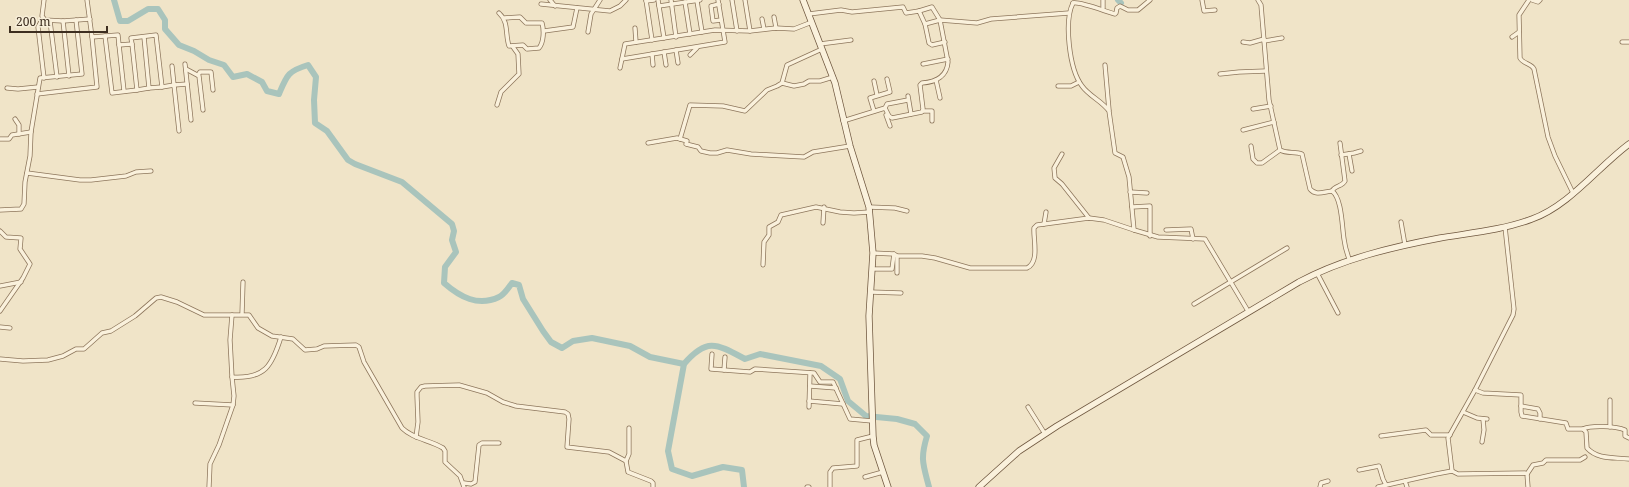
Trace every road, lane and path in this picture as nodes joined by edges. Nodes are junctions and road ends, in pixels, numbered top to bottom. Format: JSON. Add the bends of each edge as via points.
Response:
{"nodes":[{"id":1,"x":44,"y":0,"type":"edge"},
{"id":2,"x":87,"y":0,"type":"edge"},
{"id":3,"x":550,"y":0,"type":"edge"},
{"id":4,"x":600,"y":0,"type":"edge"},
{"id":5,"x":626,"y":0,"type":"edge"},
{"id":6,"x":654,"y":0,"type":"edge"},
{"id":7,"x":658,"y":0,"type":"edge"},
{"id":8,"x":698,"y":0,"type":"edge"},
{"id":9,"x":732,"y":0,"type":"edge"},
{"id":10,"x":745,"y":0,"type":"edge"},
{"id":11,"x":803,"y":0,"type":"edge"},
{"id":12,"x":1103,"y":0,"type":"edge"},
{"id":13,"x":1150,"y":0,"type":"edge"},
{"id":14,"x":1202,"y":0,"type":"edge"},
{"id":15,"x":1258,"y":0,"type":"edge"},
{"id":16,"x":1530,"y":0,"type":"edge"},
{"id":17,"x":1540,"y":0,"type":"edge"},
{"id":18,"x":646,"y":1,"type":"edge"},
{"id":19,"x":1072,"y":1,"type":"edge"},
{"id":20,"x":672,"y":2,"type":"edge"},
{"id":21,"x":685,"y":2,"type":"junction"},
{"id":22,"x":718,"y":2,"type":"edge"},
{"id":23,"x":541,"y":4,"type":"dead end"},
{"id":24,"x":554,"y":6,"type":"junction"},
{"id":25,"x":659,"y":6,"type":"junction"},
{"id":26,"x":577,"y":8,"type":"junction"},
{"id":27,"x":1103,"y":8,"type":"junction"},
{"id":28,"x":592,"y":10,"type":"junction"},
{"id":29,"x":1215,"y":10,"type":"dead end"},
{"id":30,"x":920,"y":11,"type":"junction"},
{"id":31,"x":499,"y":13,"type":"dead end"},
{"id":32,"x":1069,"y":13,"type":"junction"},
{"id":33,"x":809,"y":14,"type":"junction"},
{"id":34,"x":774,"y":17,"type":"dead end"},
{"id":35,"x":43,"y":18,"type":"junction"},
{"id":36,"x":504,"y":18,"type":"junction"},
{"id":37,"x":90,"y":19,"type":"junction"},
{"id":38,"x":762,"y":19,"type":"dead end"},
{"id":39,"x":76,"y":20,"type":"junction"},
{"id":40,"x":721,"y":20,"type":"junction"},
{"id":41,"x":940,"y":20,"type":"junction"},
{"id":42,"x":50,"y":21,"type":"junction"},
{"id":43,"x":63,"y":21,"type":"junction"},
{"id":44,"x":812,"y":22,"type":"junction"},
{"id":45,"x":925,"y":24,"type":"junction"},
{"id":46,"x":635,"y":28,"type":"dead end"},
{"id":47,"x":776,"y":28,"type":"junction"},
{"id":48,"x":723,"y":29,"type":"junction"},
{"id":49,"x":764,"y":29,"type":"junction"},
{"id":50,"x":544,"y":31,"type":"junction"},
{"id":51,"x":737,"y":31,"type":"junction"},
{"id":52,"x":750,"y":31,"type":"junction"},
{"id":53,"x":588,"y":32,"type":"dead end"},
{"id":54,"x":702,"y":32,"type":"junction"},
{"id":55,"x":1519,"y":32,"type":"junction"},
{"id":56,"x":690,"y":34,"type":"junction"},
{"id":57,"x":105,"y":36,"type":"junction"},
{"id":58,"x":676,"y":36,"type":"junction"},
{"id":59,"x":92,"y":37,"type":"junction"},
{"id":60,"x":144,"y":37,"type":"junction"},
{"id":61,"x":1512,"y":37,"type":"dead end"},
{"id":62,"x":664,"y":38,"type":"junction"},
{"id":63,"x":1282,"y":38,"type":"dead end"},
{"id":64,"x":652,"y":40,"type":"junction"},
{"id":65,"x":851,"y":40,"type":"dead end"},
{"id":66,"x":1264,"y":40,"type":"junction"},
{"id":67,"x":636,"y":42,"type":"junction"},
{"id":68,"x":945,"y":42,"type":"junction"},
{"id":69,"x":1243,"y":42,"type":"dead end"},
{"id":70,"x":1622,"y":42,"type":"dead end"},
{"id":71,"x":1629,"y":42,"type":"edge"},
{"id":72,"x":132,"y":44,"type":"junction"},
{"id":73,"x":119,"y":45,"type":"junction"},
{"id":74,"x":513,"y":47,"type":"junction"},
{"id":75,"x":698,"y":47,"type":"junction"},
{"id":76,"x":822,"y":47,"type":"junction"},
{"id":77,"x":689,"y":48,"type":"junction"},
{"id":78,"x":676,"y":50,"type":"junction"},
{"id":79,"x":664,"y":52,"type":"junction"},
{"id":80,"x":652,"y":54,"type":"junction"},
{"id":81,"x":622,"y":59,"type":"junction"},
{"id":82,"x":948,"y":59,"type":"junction"},
{"id":83,"x":678,"y":62,"type":"dead end"},
{"id":84,"x":653,"y":64,"type":"dead end"},
{"id":85,"x":924,"y":64,"type":"dead end"},
{"id":86,"x":666,"y":65,"type":"dead end"},
{"id":87,"x":1105,"y":65,"type":"dead end"},
{"id":88,"x":172,"y":66,"type":"dead end"},
{"id":89,"x":620,"y":68,"type":"dead end"},
{"id":90,"x":1266,"y":71,"type":"junction"},
{"id":91,"x":1220,"y":74,"type":"dead end"},
{"id":92,"x":198,"y":75,"type":"junction"},
{"id":93,"x":69,"y":76,"type":"junction"},
{"id":94,"x":57,"y":77,"type":"junction"},
{"id":95,"x":832,"y":77,"type":"junction"},
{"id":96,"x":44,"y":78,"type":"junction"},
{"id":97,"x":887,"y":78,"type":"dead end"},
{"id":98,"x":936,"y":80,"type":"junction"},
{"id":99,"x":874,"y":81,"type":"dead end"},
{"id":100,"x":1079,"y":82,"type":"junction"},
{"id":101,"x":782,"y":83,"type":"junction"},
{"id":102,"x":187,"y":84,"type":"junction"},
{"id":103,"x":174,"y":85,"type":"junction"},
{"id":104,"x":1058,"y":86,"type":"dead end"},
{"id":105,"x":38,"y":87,"type":"junction"},
{"id":106,"x":162,"y":87,"type":"junction"},
{"id":107,"x":7,"y":88,"type":"dead end"},
{"id":108,"x":149,"y":88,"type":"junction"},
{"id":109,"x":137,"y":90,"type":"junction"},
{"id":110,"x":213,"y":90,"type":"dead end"},
{"id":111,"x":124,"y":91,"type":"junction"},
{"id":112,"x":37,"y":94,"type":"junction"},
{"id":113,"x":877,"y":95,"type":"junction"},
{"id":114,"x":940,"y":98,"type":"dead end"},
{"id":115,"x":497,"y":105,"type":"dead end"},
{"id":116,"x":1271,"y":106,"type":"junction"},
{"id":117,"x":884,"y":108,"type":"junction"},
{"id":118,"x":1253,"y":109,"type":"dead end"},
{"id":119,"x":203,"y":110,"type":"dead end"},
{"id":120,"x":874,"y":111,"type":"junction"},
{"id":121,"x":923,"y":111,"type":"junction"},
{"id":122,"x":1109,"y":111,"type":"junction"},
{"id":123,"x":911,"y":114,"type":"junction"},
{"id":124,"x":15,"y":119,"type":"dead end"},
{"id":125,"x":191,"y":120,"type":"dead end"},
{"id":126,"x":843,"y":121,"type":"junction"},
{"id":127,"x":932,"y":121,"type":"dead end"},
{"id":128,"x":1274,"y":122,"type":"junction"},
{"id":129,"x":890,"y":126,"type":"dead end"},
{"id":130,"x":1243,"y":130,"type":"dead end"},
{"id":131,"x":179,"y":131,"type":"dead end"},
{"id":132,"x":31,"y":132,"type":"junction"},
{"id":133,"x":19,"y":134,"type":"junction"},
{"id":134,"x":0,"y":139,"type":"edge"},
{"id":135,"x":680,"y":139,"type":"junction"},
{"id":136,"x":648,"y":143,"type":"dead end"},
{"id":137,"x":1340,"y":143,"type":"dead end"},
{"id":138,"x":1629,"y":144,"type":"edge"},
{"id":139,"x":850,"y":146,"type":"junction"},
{"id":140,"x":1251,"y":146,"type":"dead end"},
{"id":141,"x":1280,"y":150,"type":"junction"},
{"id":142,"x":1361,"y":151,"type":"dead end"},
{"id":143,"x":1062,"y":154,"type":"dead end"},
{"id":144,"x":1341,"y":154,"type":"junction"},
{"id":145,"x":1349,"y":154,"type":"junction"},
{"id":146,"x":151,"y":170,"type":"dead end"},
{"id":147,"x":1352,"y":171,"type":"dead end"},
{"id":148,"x":27,"y":173,"type":"junction"},
{"id":149,"x":1332,"y":191,"type":"junction"},
{"id":150,"x":1130,"y":192,"type":"junction"},
{"id":151,"x":1147,"y":193,"type":"dead end"},
{"id":152,"x":1573,"y":193,"type":"junction"},
{"id":153,"x":824,"y":207,"type":"junction"},
{"id":154,"x":1132,"y":207,"type":"junction"},
{"id":155,"x":869,"y":209,"type":"junction"},
{"id":156,"x":0,"y":210,"type":"edge"},
{"id":157,"x":907,"y":211,"type":"dead end"},
{"id":158,"x":1046,"y":212,"type":"dead end"},
{"id":159,"x":1089,"y":218,"type":"junction"},
{"id":160,"x":1401,"y":222,"type":"dead end"},
{"id":161,"x":823,"y":223,"type":"dead end"},
{"id":162,"x":1044,"y":224,"type":"junction"},
{"id":163,"x":1505,"y":227,"type":"junction"},
{"id":164,"x":1134,"y":230,"type":"junction"},
{"id":165,"x":1166,"y":230,"type":"dead end"},
{"id":166,"x":0,"y":231,"type":"edge"},
{"id":167,"x":1150,"y":236,"type":"junction"},
{"id":168,"x":1194,"y":238,"type":"junction"},
{"id":169,"x":1405,"y":246,"type":"junction"},
{"id":170,"x":1287,"y":248,"type":"dead end"},
{"id":171,"x":873,"y":253,"type":"junction"},
{"id":172,"x":896,"y":255,"type":"junction"},
{"id":173,"x":1350,"y":261,"type":"junction"},
{"id":174,"x":763,"y":265,"type":"dead end"},
{"id":175,"x":872,"y":268,"type":"junction"},
{"id":176,"x":897,"y":273,"type":"dead end"},
{"id":177,"x":1316,"y":273,"type":"junction"},
{"id":178,"x":20,"y":282,"type":"junction"},
{"id":179,"x":243,"y":282,"type":"dead end"},
{"id":180,"x":1231,"y":282,"type":"junction"},
{"id":181,"x":0,"y":286,"type":"edge"},
{"id":182,"x":870,"y":292,"type":"junction"},
{"id":183,"x":901,"y":293,"type":"dead end"},
{"id":184,"x":1194,"y":304,"type":"dead end"},
{"id":185,"x":1248,"y":311,"type":"junction"},
{"id":186,"x":0,"y":312,"type":"edge"},
{"id":187,"x":1338,"y":313,"type":"dead end"},
{"id":188,"x":242,"y":314,"type":"junction"},
{"id":189,"x":232,"y":315,"type":"junction"},
{"id":190,"x":0,"y":327,"type":"edge"},
{"id":191,"x":10,"y":328,"type":"dead end"},
{"id":192,"x":280,"y":337,"type":"junction"},
{"id":193,"x":712,"y":354,"type":"dead end"},
{"id":194,"x":725,"y":357,"type":"dead end"},
{"id":195,"x":0,"y":359,"type":"edge"},
{"id":196,"x":724,"y":370,"type":"junction"},
{"id":197,"x":810,"y":373,"type":"junction"},
{"id":198,"x":232,"y":377,"type":"junction"},
{"id":199,"x":810,"y":386,"type":"junction"},
{"id":200,"x":836,"y":388,"type":"junction"},
{"id":201,"x":1475,"y":390,"type":"junction"},
{"id":202,"x":1610,"y":400,"type":"dead end"},
{"id":203,"x":809,"y":401,"type":"junction"},
{"id":204,"x":195,"y":403,"type":"dead end"},
{"id":205,"x":843,"y":404,"type":"junction"},
{"id":206,"x":233,"y":405,"type":"junction"},
{"id":207,"x":1521,"y":406,"type":"junction"},
{"id":208,"x":809,"y":407,"type":"dead end"},
{"id":209,"x":1028,"y":407,"type":"dead end"},
{"id":210,"x":1463,"y":412,"type":"junction"},
{"id":211,"x":1540,"y":419,"type":"junction"},
{"id":212,"x":872,"y":420,"type":"junction"},
{"id":213,"x":1610,"y":427,"type":"junction"},
{"id":214,"x":629,"y":428,"type":"dead end"},
{"id":215,"x":1583,"y":429,"type":"junction"},
{"id":216,"x":1045,"y":434,"type":"junction"},
{"id":217,"x":1450,"y":435,"type":"junction"},
{"id":218,"x":873,"y":436,"type":"junction"},
{"id":219,"x":1381,"y":436,"type":"dead end"},
{"id":220,"x":416,"y":437,"type":"junction"},
{"id":221,"x":1629,"y":438,"type":"edge"},
{"id":222,"x":1482,"y":442,"type":"dead end"},
{"id":223,"x":499,"y":443,"type":"dead end"},
{"id":224,"x":1585,"y":457,"type":"dead end"},
{"id":225,"x":1629,"y":459,"type":"edge"},
{"id":226,"x":626,"y":461,"type":"junction"},
{"id":227,"x":1359,"y":470,"type":"dead end"},
{"id":228,"x":1452,"y":471,"type":"junction"},
{"id":229,"x":883,"y":472,"type":"junction"},
{"id":230,"x":1526,"y":474,"type":"junction"},
{"id":231,"x":865,"y":477,"type":"dead end"},
{"id":232,"x":1405,"y":481,"type":"junction"},
{"id":233,"x":1328,"y":482,"type":"dead end"},
{"id":234,"x":464,"y":485,"type":"edge"},
{"id":235,"x":1386,"y":485,"type":"junction"},
{"id":236,"x":209,"y":487,"type":"edge"},
{"id":237,"x":653,"y":487,"type":"edge"},
{"id":238,"x":830,"y":487,"type":"edge"},
{"id":239,"x":888,"y":487,"type":"edge"},
{"id":240,"x":979,"y":487,"type":"edge"},
{"id":241,"x":1320,"y":487,"type":"edge"},
{"id":242,"x":1378,"y":487,"type":"edge"},
{"id":243,"x":1407,"y":487,"type":"edge"},
{"id":244,"x":1528,"y":487,"type":"edge"}],
"edges":[{"from":1,"to":35,"type":"street"},
{"from":2,"to":37,"type":"street"},
{"from":3,"to":24,"type":"street"},
{"from":4,"to":28,"type":"street"},
{"from":5,"to":28,"type":"street","via":[[610,11]]},
{"from":6,"to":18,"type":"street"},
{"from":7,"to":25,"type":"street"},
{"from":8,"to":21,"type":"street"},
{"from":8,"to":54,"type":"street"},
{"from":9,"to":51,"type":"street"},
{"from":10,"to":52,"type":"street"},
{"from":11,"to":33,"type":"street"},
{"from":12,"to":27,"type":"street"},
{"from":13,"to":27,"type":"street","via":[[1137,10],[1128,10],[1120,6],[1115,14]]},
{"from":14,"to":29,"type":"street","via":[[1204,11]]},
{"from":15,"to":66,"type":"street","via":[[1261,5]]},
{"from":16,"to":17,"type":"street"},
{"from":16,"to":55,"type":"street","via":[[1519,16]]},
{"from":18,"to":64,"type":"street"},
{"from":19,"to":27,"type":"street","via":[[1092,8]]},
{"from":19,"to":32,"type":"street"},
{"from":20,"to":21,"type":"street"},
{"from":20,"to":25,"type":"street"},
{"from":20,"to":58,"type":"street"},
{"from":21,"to":56,"type":"street"},
{"from":22,"to":40,"type":"street"},
{"from":22,"to":40,"type":"street","via":[[711,6],[713,21]]},
{"from":23,"to":24,"type":"street"},
{"from":24,"to":26,"type":"street"},
{"from":25,"to":62,"type":"street"},
{"from":26,"to":28,"type":"street"},
{"from":26,"to":50,"type":"street","via":[[573,27]]},
{"from":28,"to":53,"type":"street"},
{"from":30,"to":33,"type":"street","via":[[907,13],[902,7]]},
{"from":30,"to":41,"type":"street","via":[[932,7]]},
{"from":30,"to":45,"type":"street"},
{"from":31,"to":36,"type":"street"},
{"from":32,"to":41,"type":"street","via":[[991,19],[977,23]]},
{"from":32,"to":100,"type":"street","via":[[1071,61]]},
{"from":33,"to":44,"type":"street"},
{"from":34,"to":47,"type":"street"},
{"from":35,"to":42,"type":"street"},
{"from":35,"to":96,"type":"street","via":[[38,27]]},
{"from":36,"to":50,"type":"street","via":[[520,17],[526,23],[541,22]]},
{"from":36,"to":74,"type":"street","via":[[508,45]]},
{"from":37,"to":39,"type":"street"},
{"from":37,"to":59,"type":"street"},
{"from":38,"to":49,"type":"street"},
{"from":39,"to":43,"type":"street"},
{"from":39,"to":93,"type":"street","via":[[82,74]]},
{"from":40,"to":48,"type":"street"},
{"from":41,"to":45,"type":"street"},
{"from":41,"to":68,"type":"street"},
{"from":42,"to":43,"type":"street"},
{"from":42,"to":94,"type":"street"},
{"from":43,"to":93,"type":"street"},
{"from":44,"to":47,"type":"street","via":[[794,28]]},
{"from":44,"to":76,"type":"street"},
{"from":45,"to":68,"type":"street","via":[[928,43]]},
{"from":46,"to":67,"type":"street"},
{"from":47,"to":49,"type":"street"},
{"from":48,"to":51,"type":"street"},
{"from":48,"to":54,"type":"street"},
{"from":48,"to":75,"type":"street","via":[[725,42]]},
{"from":49,"to":52,"type":"street"},
{"from":50,"to":74,"type":"street","via":[[539,48],[527,49],[523,45]]},
{"from":51,"to":52,"type":"street"},
{"from":54,"to":56,"type":"street"},
{"from":55,"to":61,"type":"street"},
{"from":55,"to":152,"type":"street","via":[[1521,61],[1534,69],[1548,137]]},
{"from":56,"to":58,"type":"street"},
{"from":57,"to":59,"type":"street"},
{"from":57,"to":73,"type":"street","via":[[118,35]]},
{"from":57,"to":111,"type":"street","via":[[112,93]]},
{"from":58,"to":62,"type":"street"},
{"from":59,"to":112,"type":"street","via":[[97,87]]},
{"from":60,"to":72,"type":"street","via":[[131,38]]},
{"from":60,"to":106,"type":"street","via":[[156,35]]},
{"from":60,"to":108,"type":"street"},
{"from":62,"to":64,"type":"street"},
{"from":63,"to":66,"type":"street"},
{"from":64,"to":67,"type":"street"},
{"from":65,"to":76,"type":"street"},
{"from":66,"to":69,"type":"street"},
{"from":66,"to":90,"type":"street"},
{"from":67,"to":81,"type":"street","via":[[625,44]]},
{"from":68,"to":82,"type":"street"},
{"from":70,"to":71,"type":"street"},
{"from":72,"to":73,"type":"street"},
{"from":72,"to":109,"type":"street"},
{"from":73,"to":111,"type":"street"},
{"from":74,"to":115,"type":"street","via":[[518,54],[519,74],[501,92]]},
{"from":75,"to":77,"type":"street"},
{"from":75,"to":77,"type":"street","via":[[690,58]]},
{"from":76,"to":95,"type":"street"},
{"from":76,"to":101,"type":"street","via":[[787,65]]},
{"from":77,"to":78,"type":"street"},
{"from":78,"to":79,"type":"street"},
{"from":78,"to":83,"type":"street"},
{"from":79,"to":80,"type":"street"},
{"from":79,"to":86,"type":"street"},
{"from":80,"to":81,"type":"street"},
{"from":80,"to":84,"type":"street"},
{"from":81,"to":89,"type":"street"},
{"from":82,"to":85,"type":"street"},
{"from":82,"to":98,"type":"street","via":[[946,71]]},
{"from":87,"to":122,"type":"street"},
{"from":88,"to":103,"type":"street"},
{"from":90,"to":91,"type":"street"},
{"from":90,"to":116,"type":"street"},
{"from":92,"to":102,"type":"street","via":[[185,66]]},
{"from":92,"to":110,"type":"street","via":[[200,72],[210,72]]},
{"from":92,"to":119,"type":"street"},
{"from":93,"to":94,"type":"street"},
{"from":94,"to":96,"type":"street"},
{"from":95,"to":101,"type":"street","via":[[794,86]]},
{"from":95,"to":126,"type":"street"},
{"from":96,"to":105,"type":"street","via":[[40,78]]},
{"from":97,"to":113,"type":"street","via":[[890,92]]},
{"from":98,"to":114,"type":"street"},
{"from":98,"to":121,"type":"street","via":[[920,85]]},
{"from":99,"to":113,"type":"street"},
{"from":100,"to":104,"type":"street","via":[[1071,86]]},
{"from":100,"to":122,"type":"street"},
{"from":101,"to":135,"type":"street","via":[[766,90],[745,111],[723,106],[690,105]]},
{"from":102,"to":103,"type":"street"},
{"from":102,"to":125,"type":"street"},
{"from":103,"to":106,"type":"street"},
{"from":103,"to":131,"type":"street"},
{"from":105,"to":107,"type":"street"},
{"from":105,"to":112,"type":"street"},
{"from":106,"to":108,"type":"street"},
{"from":108,"to":109,"type":"street"},
{"from":109,"to":111,"type":"street"},
{"from":112,"to":132,"type":"street"},
{"from":113,"to":120,"type":"street","via":[[870,98]]},
{"from":116,"to":118,"type":"street"},
{"from":116,"to":128,"type":"street"},
{"from":117,"to":120,"type":"street"},
{"from":117,"to":123,"type":"street","via":[[892,118]]},
{"from":117,"to":123,"type":"street","via":[[887,104],[908,98]]},
{"from":117,"to":129,"type":"street"},
{"from":120,"to":126,"type":"street"},
{"from":121,"to":123,"type":"street"},
{"from":121,"to":127,"type":"street","via":[[932,111]]},
{"from":122,"to":150,"type":"street","via":[[1113,146],[1116,154],[1123,158],[1129,177]]},
{"from":124,"to":133,"type":"street","via":[[19,124]]},
{"from":126,"to":139,"type":"street"},
{"from":128,"to":130,"type":"street"},
{"from":128,"to":141,"type":"street"},
{"from":132,"to":133,"type":"street"},
{"from":132,"to":148,"type":"street"},
{"from":133,"to":134,"type":"street","via":[[10,139]]},
{"from":135,"to":136,"type":"street"},
{"from":135,"to":139,"type":"street","via":[[710,153],[727,150],[804,157],[812,152]]},
{"from":137,"to":144,"type":"street"},
{"from":138,"to":152,"type":"street"},
{"from":139,"to":155,"type":"street"},
{"from":140,"to":141,"type":"street","via":[[1253,159],[1257,164]]},
{"from":141,"to":149,"type":"street","via":[[1302,154],[1310,189],[1313,192],[1318,194]]},
{"from":142,"to":145,"type":"street"},
{"from":143,"to":159,"type":"street","via":[[1054,168],[1055,178]]},
{"from":144,"to":145,"type":"street"},
{"from":144,"to":149,"type":"street","via":[[1345,181]]},
{"from":145,"to":147,"type":"street"},
{"from":146,"to":148,"type":"street","via":[[92,180]]},
{"from":148,"to":156,"type":"street","via":[[23,208]]},
{"from":149,"to":173,"type":"street","via":[[1336,194],[1339,204]]},
{"from":150,"to":151,"type":"street"},
{"from":150,"to":154,"type":"street"},
{"from":152,"to":163,"type":"street","via":[[1552,209],[1532,219]]},
{"from":153,"to":155,"type":"street","via":[[854,213]]},
{"from":153,"to":161,"type":"street"},
{"from":153,"to":174,"type":"street","via":[[780,216],[778,222],[769,227],[769,235],[764,242]]},
{"from":154,"to":164,"type":"street"},
{"from":154,"to":167,"type":"street","via":[[1150,206]]},
{"from":155,"to":157,"type":"street","via":[[895,208]]},
{"from":155,"to":171,"type":"street"},
{"from":158,"to":162,"type":"street"},
{"from":159,"to":162,"type":"street"},
{"from":159,"to":164,"type":"street"},
{"from":160,"to":169,"type":"street"},
{"from":162,"to":172,"type":"street","via":[[1034,228],[1034,258],[1027,268],[970,268],[922,256]]},
{"from":163,"to":169,"type":"street"},
{"from":163,"to":201,"type":"street","via":[[1513,315]]},
{"from":164,"to":167,"type":"street"},
{"from":165,"to":168,"type":"street","via":[[1191,229]]},
{"from":166,"to":178,"type":"street","via":[[6,237],[21,238],[20,249],[30,264]]},
{"from":167,"to":168,"type":"street"},
{"from":168,"to":180,"type":"street","via":[[1206,240]]},
{"from":169,"to":173,"type":"street"},
{"from":170,"to":180,"type":"street"},
{"from":171,"to":172,"type":"street"},
{"from":171,"to":175,"type":"street"},
{"from":172,"to":175,"type":"street","via":[[892,269]]},
{"from":172,"to":176,"type":"street"},
{"from":173,"to":177,"type":"street"},
{"from":175,"to":182,"type":"street"},
{"from":177,"to":185,"type":"street"},
{"from":177,"to":187,"type":"street"},
{"from":178,"to":181,"type":"street"},
{"from":178,"to":186,"type":"street"},
{"from":179,"to":188,"type":"street"},
{"from":180,"to":184,"type":"street"},
{"from":180,"to":185,"type":"street"},
{"from":182,"to":183,"type":"street"},
{"from":182,"to":212,"type":"street","via":[[868,316]]},
{"from":185,"to":216,"type":"street"},
{"from":188,"to":189,"type":"street"},
{"from":188,"to":192,"type":"street","via":[[249,315],[258,328],[272,336]]},
{"from":189,"to":195,"type":"street","via":[[204,315],[177,302],[162,297],[156,298],[135,316],[102,334],[84,349],[76,349],[48,360]]},
{"from":189,"to":198,"type":"street"},
{"from":190,"to":191,"type":"street"},
{"from":192,"to":198,"type":"street","via":[[275,356],[265,371],[240,378]]},
{"from":192,"to":220,"type":"street","via":[[293,339],[305,350],[324,346],[359,347],[364,362],[402,428]]},
{"from":193,"to":196,"type":"street","via":[[711,369]]},
{"from":194,"to":196,"type":"street"},
{"from":196,"to":197,"type":"street","via":[[750,372],[755,369]]},
{"from":197,"to":199,"type":"street"},
{"from":197,"to":200,"type":"street","via":[[814,373],[820,382],[833,382]]},
{"from":198,"to":206,"type":"street"},
{"from":199,"to":200,"type":"street"},
{"from":199,"to":203,"type":"street"},
{"from":200,"to":205,"type":"street"},
{"from":201,"to":207,"type":"street","via":[[1483,393],[1521,395]]},
{"from":201,"to":210,"type":"street"},
{"from":202,"to":213,"type":"street"},
{"from":203,"to":205,"type":"street"},
{"from":203,"to":208,"type":"street"},
{"from":204,"to":206,"type":"street"},
{"from":205,"to":212,"type":"street","via":[[850,419]]},
{"from":206,"to":236,"type":"street","via":[[210,464]]},
{"from":207,"to":211,"type":"street","via":[[1538,409]]},
{"from":207,"to":211,"type":"street","via":[[1522,416]]},
{"from":209,"to":216,"type":"street"},
{"from":210,"to":217,"type":"street"},
{"from":210,"to":222,"type":"street","via":[[1485,419]]},
{"from":211,"to":215,"type":"street","via":[[1566,423],[1568,429]]},
{"from":212,"to":218,"type":"street"},
{"from":213,"to":215,"type":"street"},
{"from":213,"to":221,"type":"street","via":[[1624,429],[1625,436]]},
{"from":214,"to":226,"type":"street","via":[[629,454]]},
{"from":215,"to":225,"type":"street","via":[[1586,432],[1587,448],[1592,452],[1603,457]]},
{"from":216,"to":240,"type":"street","via":[[1015,454]]},
{"from":217,"to":219,"type":"street","via":[[1431,435],[1426,430]]},
{"from":217,"to":228,"type":"street","via":[[1448,441]]},
{"from":218,"to":229,"type":"street"},
{"from":218,"to":238,"type":"street","via":[[857,440],[857,466],[833,468],[830,472]]},
{"from":220,"to":226,"type":"street","via":[[419,389],[425,386],[459,385],[487,393],[516,406],[565,412],[569,419],[567,447],[609,452]]},
{"from":220,"to":234,"type":"street","via":[[443,448],[445,462],[460,476]]},
{"from":223,"to":234,"type":"street","via":[[479,444],[475,482]]},
{"from":224,"to":230,"type":"street","via":[[1580,460],[1546,460],[1533,465]]},
{"from":226,"to":237,"type":"street","via":[[628,472],[651,481]]},
{"from":227,"to":235,"type":"street","via":[[1379,466]]},
{"from":228,"to":230,"type":"street","via":[[1458,474]]},
{"from":228,"to":232,"type":"street"},
{"from":229,"to":231,"type":"street"},
{"from":229,"to":239,"type":"street"},
{"from":230,"to":244,"type":"street"},
{"from":232,"to":235,"type":"street"},
{"from":232,"to":243,"type":"street"},
{"from":233,"to":241,"type":"street","via":[[1321,483]]},
{"from":235,"to":242,"type":"street"}]}
